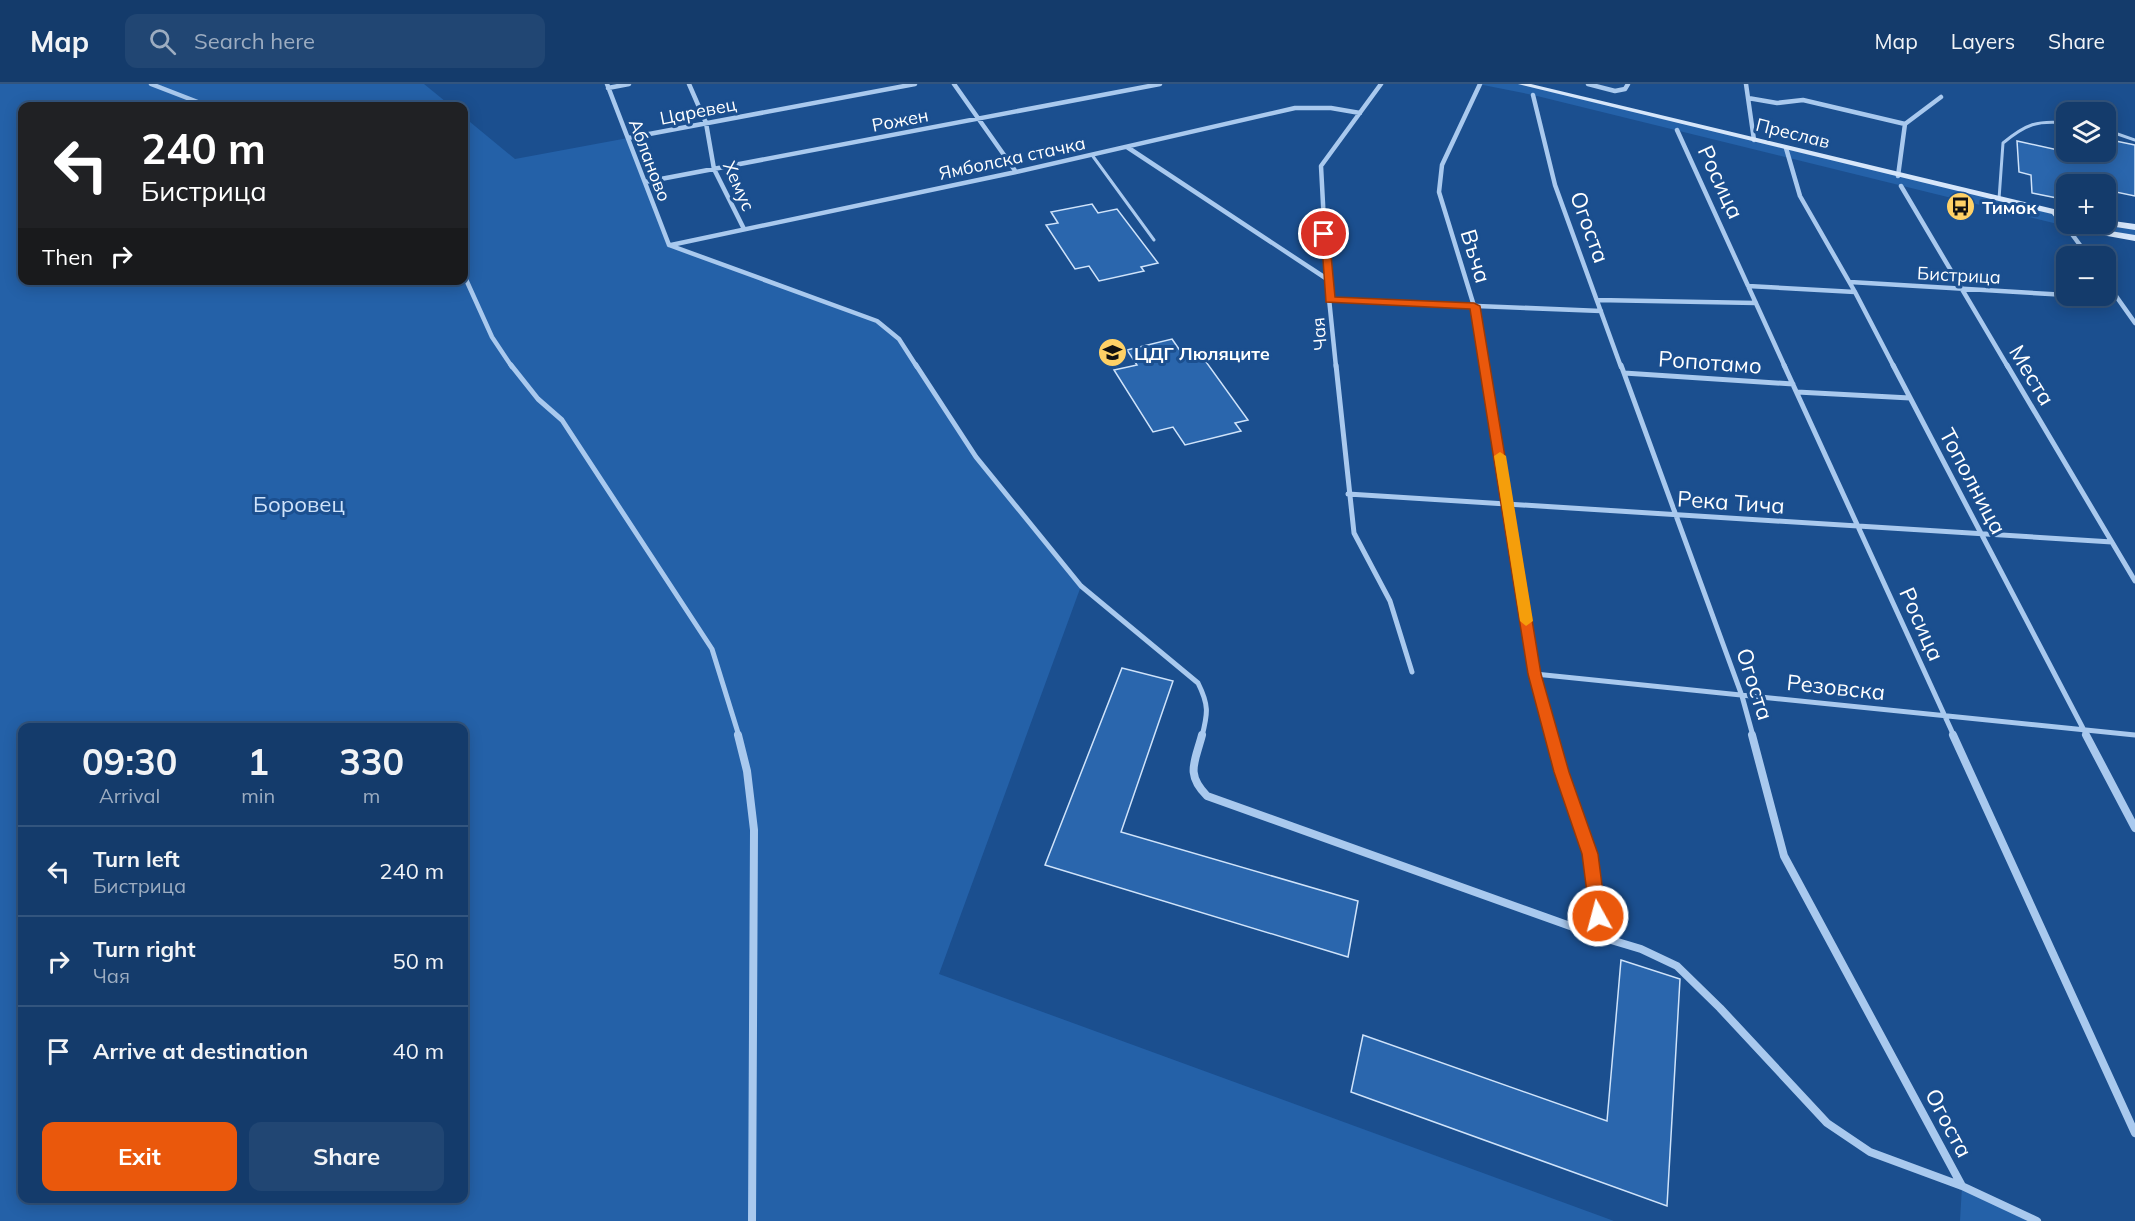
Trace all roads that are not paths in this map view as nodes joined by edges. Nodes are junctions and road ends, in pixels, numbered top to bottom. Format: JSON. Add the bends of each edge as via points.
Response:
{"nodes":[{"id":1,"x":151,"y":84,"type":"edge"},
{"id":2,"x":629,"y":84,"type":"edge"},
{"id":3,"x":689,"y":84,"type":"edge"},
{"id":4,"x":915,"y":84,"type":"edge"},
{"id":5,"x":954,"y":84,"type":"edge"},
{"id":6,"x":1160,"y":84,"type":"edge"},
{"id":7,"x":1381,"y":84,"type":"edge"},
{"id":8,"x":1480,"y":84,"type":"edge"},
{"id":9,"x":1522,"y":84,"type":"edge"},
{"id":10,"x":1588,"y":84,"type":"edge"},
{"id":11,"x":1628,"y":84,"type":"edge"},
{"id":12,"x":1746,"y":84,"type":"edge"},
{"id":13,"x":608,"y":86,"type":"edge"},
{"id":14,"x":1533,"y":94,"type":"dead end"},
{"id":15,"x":1941,"y":97,"type":"dead end"},
{"id":16,"x":1748,"y":98,"type":"junction"},
{"id":17,"x":198,"y":102,"type":"edge"},
{"id":18,"x":1360,"y":113,"type":"junction"},
{"id":19,"x":978,"y":119,"type":"junction"},
{"id":20,"x":2056,"y":122,"type":"edge"},
{"id":21,"x":706,"y":123,"type":"junction"},
{"id":22,"x":1905,"y":124,"type":"junction"},
{"id":23,"x":1677,"y":130,"type":"dead end"},
{"id":24,"x":2116,"y":133,"type":"edge"},
{"id":25,"x":628,"y":138,"type":"junction"},
{"id":26,"x":1754,"y":140,"type":"junction"},
{"id":27,"x":2135,"y":140,"type":"edge"},
{"id":28,"x":1127,"y":147,"type":"junction"},
{"id":29,"x":1786,"y":148,"type":"junction"},
{"id":30,"x":1092,"y":155,"type":"junction"},
{"id":31,"x":714,"y":169,"type":"junction"},
{"id":32,"x":1016,"y":172,"type":"junction"},
{"id":33,"x":1898,"y":176,"type":"junction"},
{"id":34,"x":645,"y":182,"type":"junction"},
{"id":35,"x":1901,"y":186,"type":"dead end"},
{"id":36,"x":1999,"y":199,"type":"junction"},
{"id":37,"x":2055,"y":212,"type":"edge"},
{"id":38,"x":2116,"y":224,"type":"edge"},
{"id":39,"x":2135,"y":227,"type":"edge"},
{"id":40,"x":744,"y":230,"type":"junction"},
{"id":41,"x":2112,"y":234,"type":"edge"},
{"id":42,"x":2135,"y":238,"type":"edge"},
{"id":43,"x":1154,"y":240,"type":"dead end"},
{"id":44,"x":669,"y":245,"type":"junction"},
{"id":45,"x":1327,"y":279,"type":"junction"},
{"id":46,"x":1850,"y":282,"type":"junction"},
{"id":47,"x":468,"y":284,"type":"edge"},
{"id":48,"x":1748,"y":286,"type":"junction"},
{"id":49,"x":1961,"y":288,"type":"junction"},
{"id":50,"x":1855,"y":291,"type":"junction"},
{"id":51,"x":2056,"y":294,"type":"edge"},
{"id":52,"x":2117,"y":298,"type":"edge"},
{"id":53,"x":1330,"y":300,"type":"junction"},
{"id":54,"x":1597,"y":300,"type":"junction"},
{"id":55,"x":1756,"y":303,"type":"junction"},
{"id":56,"x":1474,"y":306,"type":"junction"},
{"id":57,"x":1601,"y":311,"type":"junction"},
{"id":58,"x":2135,"y":322,"type":"edge"},
{"id":59,"x":1624,"y":373,"type":"junction"},
{"id":60,"x":1793,"y":384,"type":"junction"},
{"id":61,"x":1797,"y":392,"type":"junction"},
{"id":62,"x":1910,"y":398,"type":"junction"},
{"id":63,"x":1348,"y":494,"type":"junction"},
{"id":64,"x":1508,"y":504,"type":"junction"},
{"id":65,"x":1676,"y":514,"type":"junction"},
{"id":66,"x":1858,"y":526,"type":"junction"},
{"id":67,"x":1982,"y":534,"type":"junction"},
{"id":68,"x":2112,"y":542,"type":"junction"},
{"id":69,"x":2135,"y":581,"type":"edge"},
{"id":70,"x":1412,"y":672,"type":"dead end"},
{"id":71,"x":1534,"y":674,"type":"junction"},
{"id":72,"x":1742,"y":696,"type":"junction"},
{"id":73,"x":1945,"y":716,"type":"junction"},
{"id":74,"x":2084,"y":730,"type":"junction"},
{"id":75,"x":2135,"y":735,"type":"edge"},
{"id":76,"x":2135,"y":828,"type":"edge"},
{"id":77,"x":1600,"y":937,"type":"junction"},
{"id":78,"x":2135,"y":1133,"type":"edge"},
{"id":79,"x":1962,"y":1186,"type":"junction"},
{"id":80,"x":752,"y":1221,"type":"edge"},
{"id":81,"x":2037,"y":1221,"type":"edge"}],
"edges":[{"from":1,"to":17,"type":"street"},
{"from":2,"to":13,"type":"street"},
{"from":3,"to":21,"type":"street","name":"Хемус"},
{"from":4,"to":21,"type":"street","name":"Царевец"},
{"from":5,"to":19,"type":"street"},
{"from":6,"to":19,"type":"street","name":"Рожен"},
{"from":7,"to":18,"type":"street","name":"Чая"},
{"from":8,"to":56,"type":"street","name":"Въча","via":[[1442,165],[1439,192]]},
{"from":9,"to":26,"type":"main road","name":"Преслав"},
{"from":10,"to":11,"type":"street","via":[[1615,91]]},
{"from":12,"to":16,"type":"street"},
{"from":13,"to":25,"type":"street","name":"Абланово"},
{"from":14,"to":54,"type":"street","name":"Огоста","via":[[1555,185]]},
{"from":15,"to":22,"type":"street"},
{"from":16,"to":22,"type":"street","via":[[1777,103],[1803,100]]},
{"from":16,"to":26,"type":"street"},
{"from":18,"to":28,"type":"street","name":"Ямболска стачка","via":[[1295,108]]},
{"from":18,"to":45,"type":"street","name":"Чая","via":[[1321,166]]},
{"from":19,"to":31,"type":"street","name":"Рожен"},
{"from":19,"to":32,"type":"street"},
{"from":20,"to":36,"type":"lane","via":[[2026,124],[2003,143]]},
{"from":21,"to":25,"type":"street","name":"Царевец"},
{"from":21,"to":31,"type":"street","name":"Хемус"},
{"from":22,"to":33,"type":"street"},
{"from":23,"to":48,"type":"street","name":"Росица"},
{"from":24,"to":27,"type":"lane"},
{"from":25,"to":34,"type":"street","name":"Абланово"},
{"from":26,"to":29,"type":"main road","name":"Преслав"},
{"from":28,"to":30,"type":"street","name":"Ямболска стачка"},
{"from":28,"to":45,"type":"street"},
{"from":29,"to":33,"type":"main road","name":"Преслав"},
{"from":29,"to":46,"type":"street","name":"Тополница","via":[[1800,195]]},
{"from":30,"to":32,"type":"street","name":"Ямболска стачка"},
{"from":30,"to":43,"type":"lane"},
{"from":31,"to":34,"type":"street","name":"Рожен"},
{"from":31,"to":40,"type":"street","name":"Хемус"},
{"from":32,"to":40,"type":"street","name":"Ямболска стачка"},
{"from":33,"to":36,"type":"main road","name":"Преслав"},
{"from":34,"to":44,"type":"street","name":"Абланово"},
{"from":35,"to":49,"type":"street","name":"Места"},
{"from":36,"to":37,"type":"main road","name":"Преслав"},
{"from":38,"to":39,"type":"main road"},
{"from":40,"to":44,"type":"street","name":"Ямболска стачка"},
{"from":41,"to":42,"type":"main road"},
{"from":44,"to":77,"type":"street","via":[[877,321],[899,339],[976,457],[1082,586],[1198,683],[1206,697],[1208,713],[1192,775],[1207,796]]},
{"from":45,"to":53,"type":"street","name":"Чая"},
{"from":46,"to":49,"type":"street","name":"Бистрица"},
{"from":46,"to":50,"type":"street","name":"Тополница"},
{"from":47,"to":80,"type":"street","via":[[492,337],[514,370],[562,420],[712,649],[733,713],[747,771],[754,830]]},
{"from":48,"to":50,"type":"street"},
{"from":48,"to":55,"type":"street","name":"Росица"},
{"from":49,"to":51,"type":"street","name":"Бистрица"},
{"from":49,"to":68,"type":"street","name":"Места"},
{"from":50,"to":62,"type":"street","name":"Тополница"},
{"from":52,"to":58,"type":"street"},
{"from":53,"to":56,"type":"street"},
{"from":53,"to":63,"type":"street","name":"Чая"},
{"from":54,"to":55,"type":"street"},
{"from":54,"to":57,"type":"street","name":"Огоста"},
{"from":55,"to":60,"type":"street","name":"Росица"},
{"from":56,"to":57,"type":"street"},
{"from":56,"to":64,"type":"street","name":"Въча"},
{"from":57,"to":59,"type":"street","name":"Огоста"},
{"from":59,"to":60,"type":"street","name":"Ропотамо"},
{"from":59,"to":65,"type":"street","name":"Огоста"},
{"from":60,"to":61,"type":"street","name":"Росица"},
{"from":61,"to":62,"type":"street"},
{"from":61,"to":66,"type":"street","name":"Росица"},
{"from":62,"to":67,"type":"street","name":"Тополница"},
{"from":63,"to":64,"type":"street","name":"Река Тича"},
{"from":63,"to":70,"type":"street","name":"Чая","via":[[1354,532],[1390,601]]},
{"from":64,"to":65,"type":"street","name":"Река Тича"},
{"from":64,"to":71,"type":"street","name":"Въча"},
{"from":65,"to":66,"type":"street","name":"Река Тича"},
{"from":65,"to":72,"type":"street","name":"Огоста"},
{"from":66,"to":67,"type":"street","name":"Река Тича"},
{"from":66,"to":73,"type":"street","name":"Росица"},
{"from":67,"to":68,"type":"street","name":"Река Тича"},
{"from":67,"to":74,"type":"street","name":"Тополница"},
{"from":68,"to":69,"type":"street","name":"Места"},
{"from":71,"to":72,"type":"street","name":"Резовска"},
{"from":71,"to":77,"type":"street","name":"Въча","via":[[1590,854]]},
{"from":72,"to":73,"type":"street","name":"Резовска"},
{"from":72,"to":79,"type":"street","name":"Огоста","via":[[1784,856]]},
{"from":73,"to":74,"type":"street","name":"Резовска"},
{"from":73,"to":78,"type":"street","name":"Росица"},
{"from":74,"to":75,"type":"street","name":"Резовска"},
{"from":74,"to":76,"type":"street","name":"Тополница"},
{"from":77,"to":79,"type":"street","via":[[1641,949],[1677,966],[1827,1123],[1870,1152]]},
{"from":79,"to":81,"type":"street","name":"Огоста"}]}
